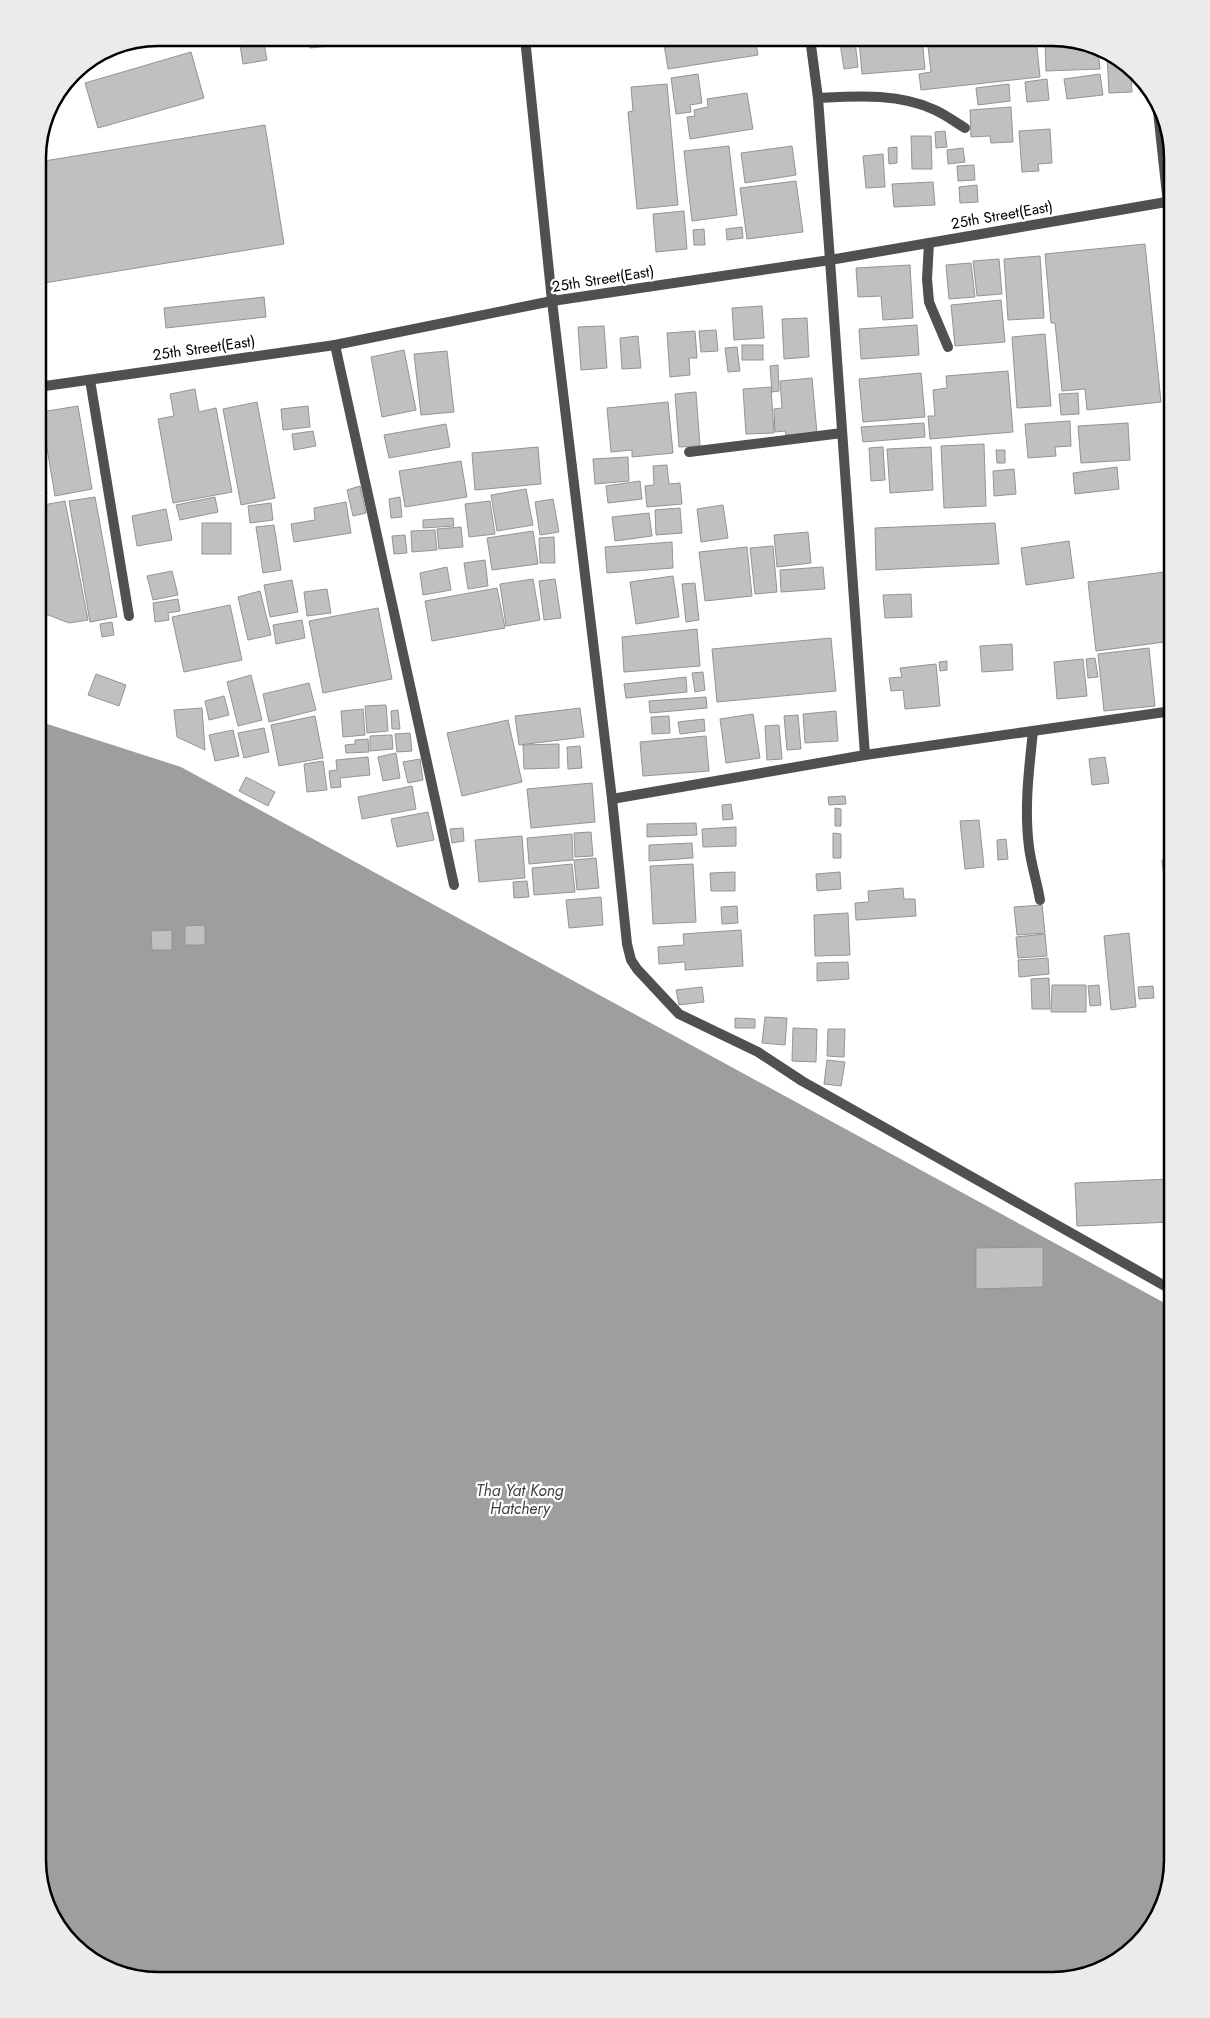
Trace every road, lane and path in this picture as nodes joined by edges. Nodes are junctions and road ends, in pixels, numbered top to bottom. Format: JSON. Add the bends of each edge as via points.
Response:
{"nodes":[{"id":1,"x":526,"y":46,"type":"edge"},
{"id":2,"x":811,"y":46,"type":"edge"},
{"id":3,"x":818,"y":98,"type":"junction"},
{"id":4,"x":965,"y":128,"type":"dead end"},
{"id":5,"x":1161,"y":133,"type":"edge"},
{"id":6,"x":1164,"y":155,"type":"edge"},
{"id":7,"x":1164,"y":202,"type":"edge"},
{"id":8,"x":928,"y":243,"type":"junction"},
{"id":9,"x":830,"y":260,"type":"junction"},
{"id":10,"x":552,"y":302,"type":"junction"},
{"id":11,"x":335,"y":345,"type":"junction"},
{"id":12,"x":948,"y":347,"type":"dead end"},
{"id":13,"x":90,"y":380,"type":"junction"},
{"id":14,"x":46,"y":386,"type":"edge"},
{"id":15,"x":842,"y":433,"type":"junction"},
{"id":16,"x":689,"y":452,"type":"dead end"},
{"id":17,"x":129,"y":616,"type":"dead end"},
{"id":18,"x":1164,"y":713,"type":"edge"},
{"id":19,"x":1033,"y":731,"type":"junction"},
{"id":20,"x":865,"y":755,"type":"junction"},
{"id":21,"x":612,"y":799,"type":"junction"},
{"id":22,"x":454,"y":885,"type":"dead end"},
{"id":23,"x":1040,"y":900,"type":"dead end"},
{"id":24,"x":1164,"y":1285,"type":"edge"}],
"edges":[{"from":1,"to":10,"type":"street"},
{"from":2,"to":3,"type":"street"},
{"from":3,"to":4,"type":"street","via":[[862,96],[902,99],[935,110]]},
{"from":3,"to":9,"type":"street"},
{"from":5,"to":6,"type":"street"},
{"from":7,"to":8,"type":"street","name":"25th Street(East)"},
{"from":8,"to":9,"type":"street","name":"25th Street(East)"},
{"from":8,"to":12,"type":"street","via":[[929,302]]},
{"from":9,"to":10,"type":"street","name":"25th Street(East)"},
{"from":9,"to":15,"type":"street"},
{"from":10,"to":11,"type":"street","name":"25th Street(East)"},
{"from":10,"to":21,"type":"street"},
{"from":11,"to":13,"type":"street","name":"25th Street(East)"},
{"from":11,"to":22,"type":"street"},
{"from":13,"to":14,"type":"street","name":"25th Street(East)"},
{"from":13,"to":17,"type":"street"},
{"from":15,"to":16,"type":"street"},
{"from":15,"to":20,"type":"street"},
{"from":18,"to":19,"type":"street"},
{"from":19,"to":20,"type":"street"},
{"from":19,"to":23,"type":"street","via":[[1028,789],[1029,847]]},
{"from":20,"to":21,"type":"street"},
{"from":21,"to":24,"type":"street","via":[[630,960],[679,1014],[758,1052],[802,1081]]}]}
